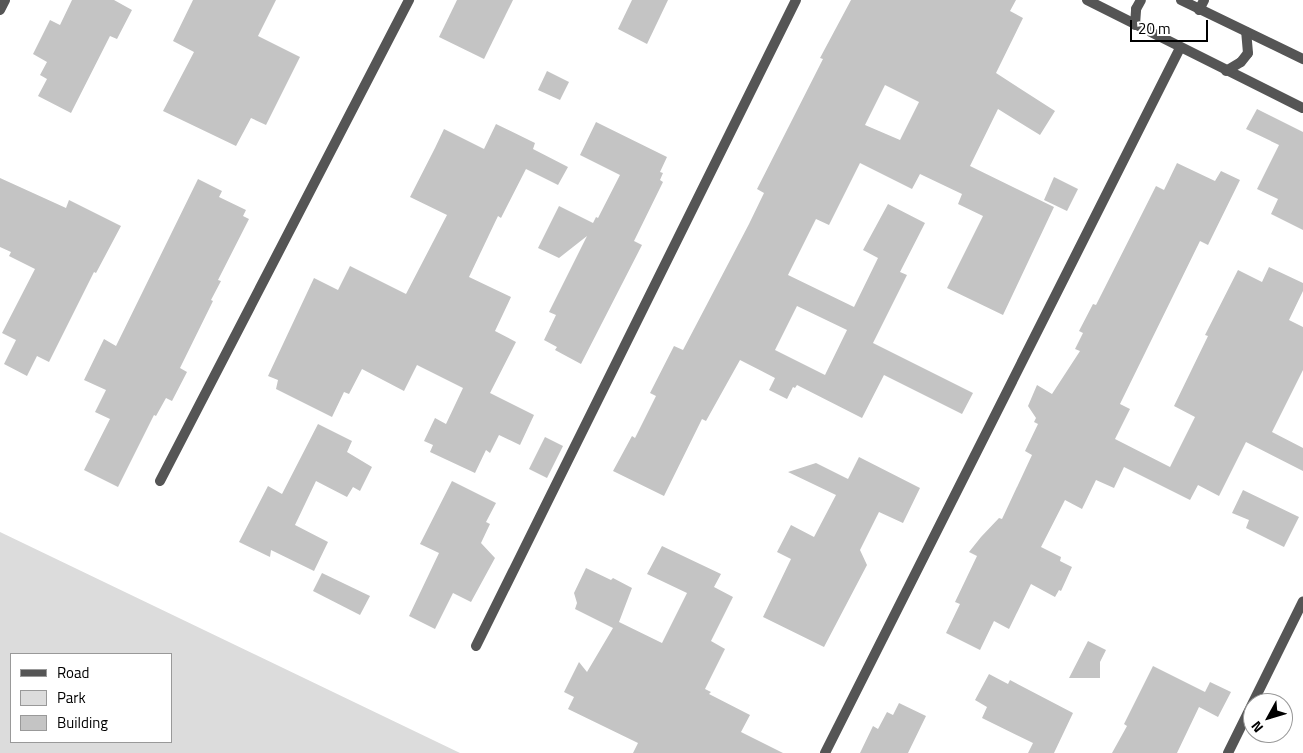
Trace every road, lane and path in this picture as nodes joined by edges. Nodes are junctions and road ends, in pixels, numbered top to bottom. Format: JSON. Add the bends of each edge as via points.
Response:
{"nodes":[{"id":1,"x":5,"y":0,"type":"edge"},
{"id":2,"x":409,"y":0,"type":"edge"},
{"id":3,"x":796,"y":0,"type":"edge"},
{"id":4,"x":1087,"y":0,"type":"edge"},
{"id":5,"x":1141,"y":0,"type":"edge"},
{"id":6,"x":1181,"y":0,"type":"edge"},
{"id":7,"x":1202,"y":5,"type":"edge"},
{"id":8,"x":0,"y":10,"type":"edge"},
{"id":9,"x":1135,"y":25,"type":"junction"},
{"id":10,"x":1246,"y":32,"type":"junction"},
{"id":11,"x":1180,"y":48,"type":"junction"},
{"id":12,"x":1303,"y":59,"type":"edge"},
{"id":13,"x":1226,"y":71,"type":"junction"},
{"id":14,"x":1303,"y":108,"type":"edge"},
{"id":15,"x":160,"y":481,"type":"dead end"},
{"id":16,"x":1303,"y":602,"type":"edge"},
{"id":17,"x":476,"y":646,"type":"dead end"},
{"id":18,"x":825,"y":753,"type":"edge"},
{"id":19,"x":1228,"y":753,"type":"edge"}],
"edges":[{"from":1,"to":8,"type":"street"},
{"from":2,"to":15,"type":"street"},
{"from":3,"to":17,"type":"street"},
{"from":4,"to":9,"type":"street"},
{"from":5,"to":9,"type":"street","via":[[1136,8]]},
{"from":6,"to":7,"type":"street"},
{"from":7,"to":10,"type":"street"},
{"from":9,"to":11,"type":"street"},
{"from":10,"to":12,"type":"street"},
{"from":10,"to":13,"type":"street","via":[[1248,53],[1241,62]]},
{"from":11,"to":13,"type":"street"},
{"from":11,"to":18,"type":"street"},
{"from":13,"to":14,"type":"street"},
{"from":16,"to":19,"type":"street"}]}
